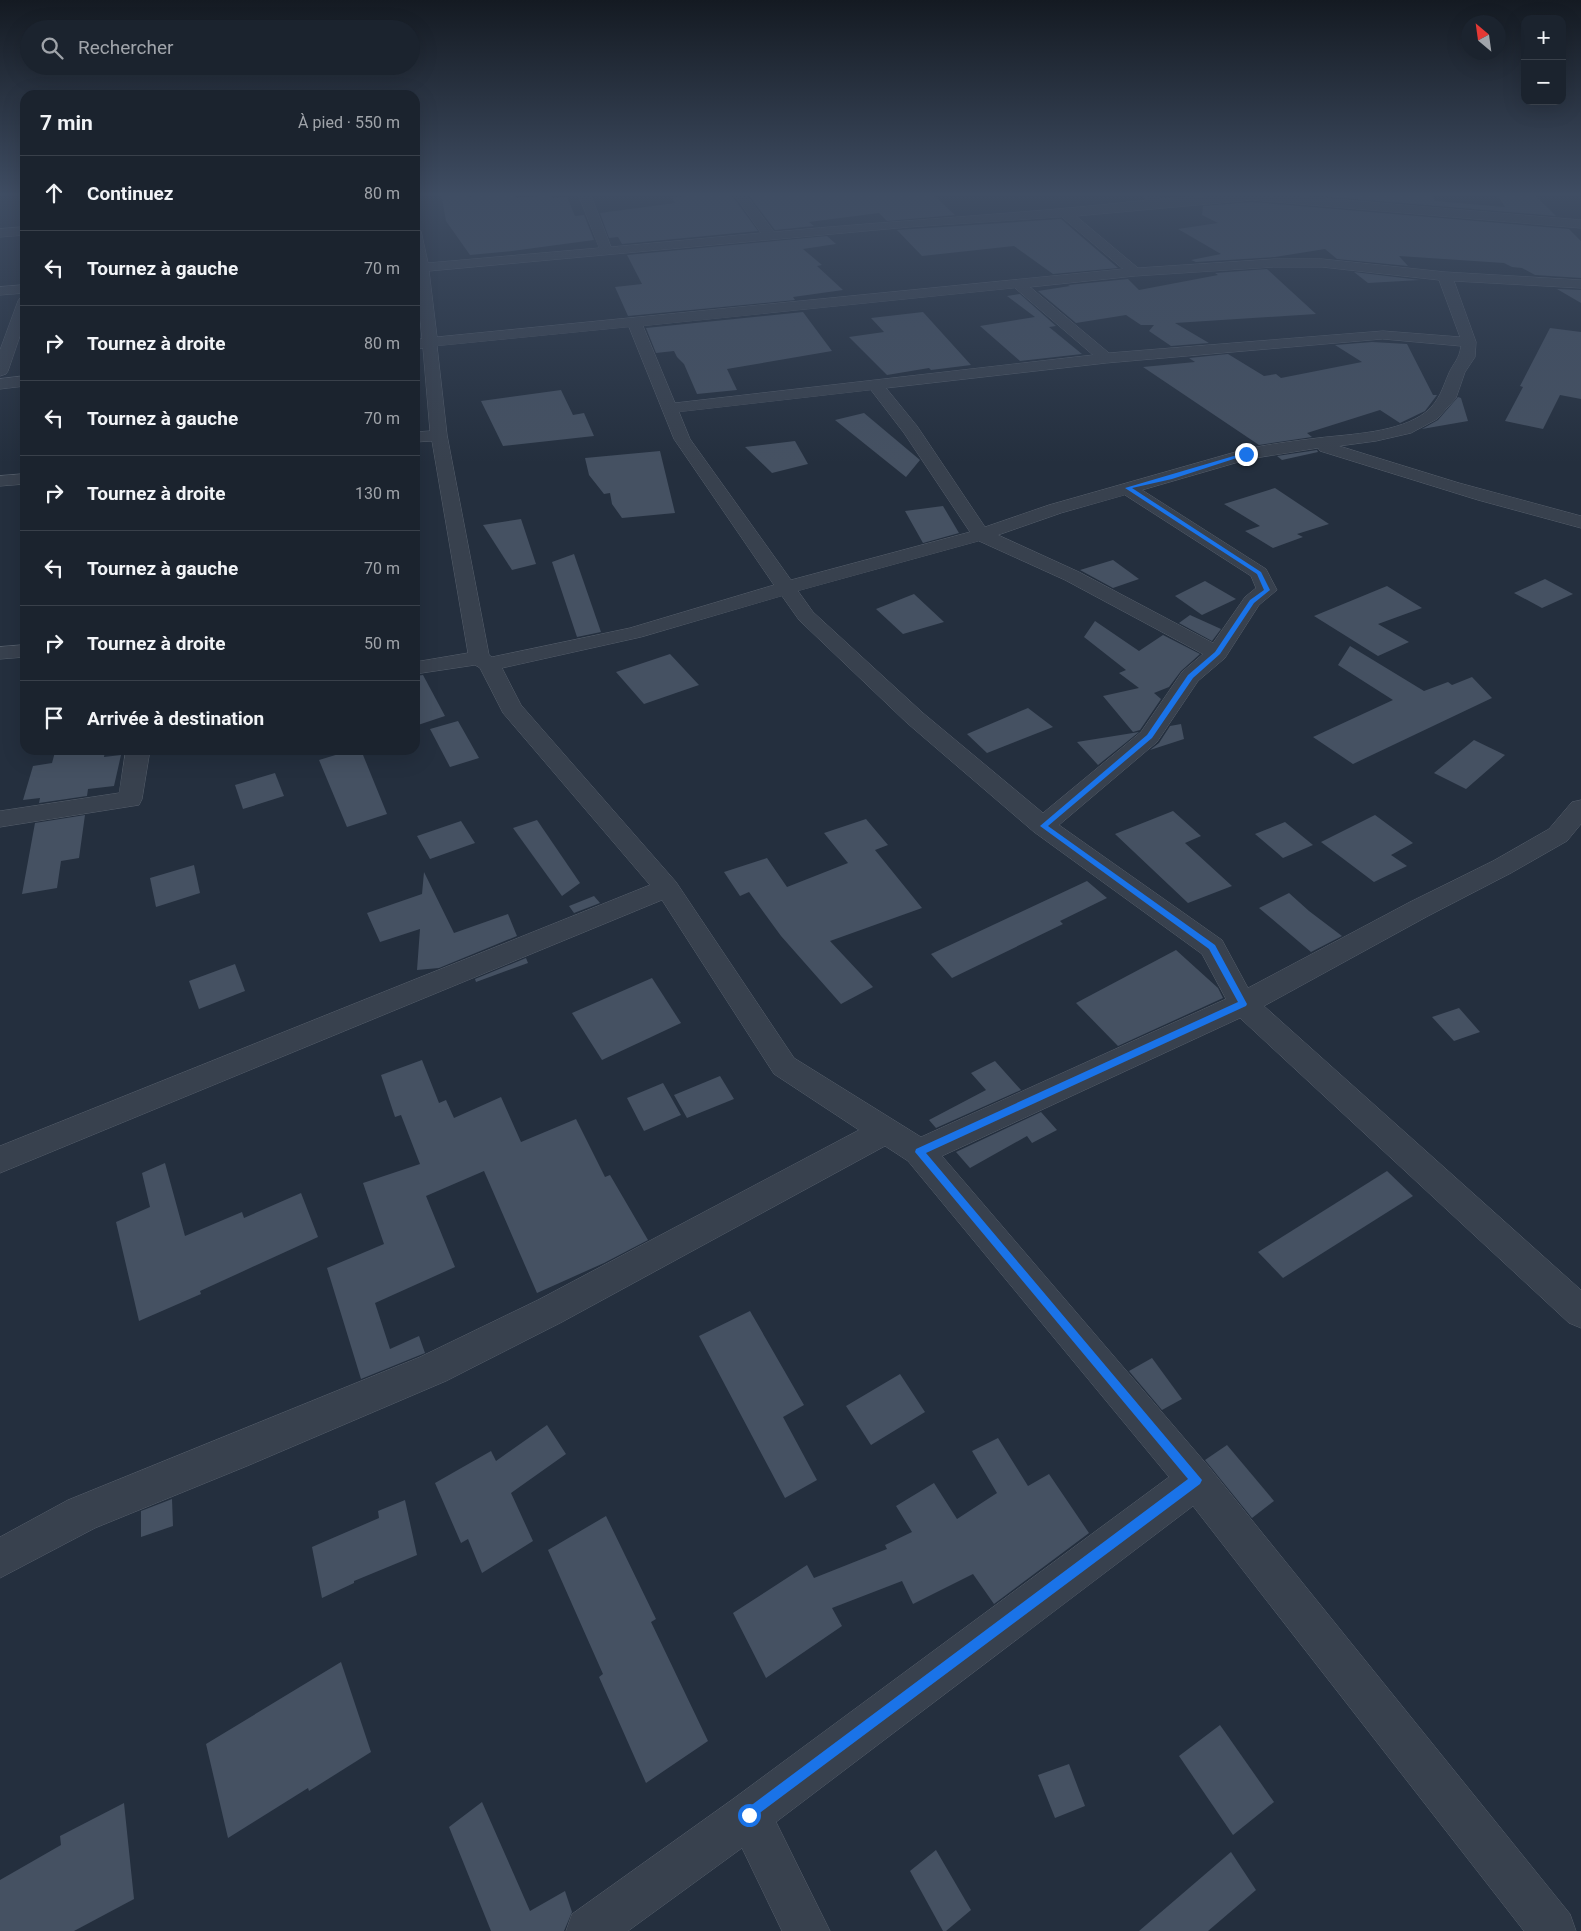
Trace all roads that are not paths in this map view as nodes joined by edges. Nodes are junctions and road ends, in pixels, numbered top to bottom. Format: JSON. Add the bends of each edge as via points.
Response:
{"nodes":[{"id":1,"x":422,"y":283,"type":"edge"},
{"id":2,"x":1028,"y":283,"type":"edge"},
{"id":3,"x":1448,"y":283,"type":"edge"},
{"id":4,"x":1566,"y":283,"type":"edge"},
{"id":5,"x":1019,"y":284,"type":"junction"},
{"id":6,"x":1581,"y":284,"type":"edge"},
{"id":7,"x":20,"y":289,"type":"edge"},
{"id":8,"x":0,"y":291,"type":"edge"},
{"id":9,"x":20,"y":316,"type":"edge"},
{"id":10,"x":634,"y":321,"type":"junction"},
{"id":11,"x":1469,"y":342,"type":"junction"},
{"id":12,"x":423,"y":344,"type":"edge"},
{"id":13,"x":1106,"y":358,"type":"junction"},
{"id":14,"x":0,"y":371,"type":"edge"},
{"id":15,"x":20,"y":382,"type":"edge"},
{"id":16,"x":0,"y":384,"type":"edge"},
{"id":17,"x":876,"y":386,"type":"junction"},
{"id":18,"x":670,"y":408,"type":"junction"},
{"id":19,"x":427,"y":436,"type":"edge"},
{"id":20,"x":1319,"y":444,"type":"junction"},
{"id":21,"x":20,"y":480,"type":"edge"},
{"id":22,"x":0,"y":482,"type":"edge"},
{"id":23,"x":1127,"y":488,"type":"junction"},
{"id":24,"x":1581,"y":522,"type":"edge"},
{"id":25,"x":981,"y":535,"type":"junction"},
{"id":26,"x":786,"y":588,"type":"junction"},
{"id":27,"x":20,"y":651,"type":"edge"},
{"id":28,"x":0,"y":653,"type":"edge"},
{"id":29,"x":1217,"y":653,"type":"junction"},
{"id":30,"x":484,"y":661,"type":"junction"},
{"id":31,"x":420,"y":667,"type":"edge"},
{"id":32,"x":137,"y":755,"type":"edge"},
{"id":33,"x":1581,"y":808,"type":"edge"},
{"id":34,"x":0,"y":819,"type":"edge"},
{"id":35,"x":1043,"y":826,"type":"junction"},
{"id":36,"x":667,"y":888,"type":"junction"},
{"id":37,"x":1243,"y":1004,"type":"junction"},
{"id":38,"x":885,"y":1131,"type":"junction"},
{"id":39,"x":919,"y":1152,"type":"junction"},
{"id":40,"x":0,"y":1160,"type":"edge"},
{"id":41,"x":1581,"y":1312,"type":"edge"},
{"id":42,"x":1196,"y":1480,"type":"junction"},
{"id":43,"x":0,"y":1558,"type":"edge"},
{"id":44,"x":749,"y":1815,"type":"junction"},
{"id":45,"x":589,"y":1931,"type":"edge"},
{"id":46,"x":807,"y":1931,"type":"edge"},
{"id":47,"x":1553,"y":1931,"type":"edge"}],
"edges":[{"from":1,"to":12,"type":"street"},
{"from":2,"to":5,"type":"street"},
{"from":3,"to":11,"type":"street"},
{"from":4,"to":6,"type":"street"},
{"from":5,"to":10,"type":"street"},
{"from":5,"to":13,"type":"street"},
{"from":7,"to":8,"type":"street"},
{"from":9,"to":14,"type":"street"},
{"from":10,"to":12,"type":"street"},
{"from":10,"to":18,"type":"street"},
{"from":11,"to":13,"type":"street","via":[[1383,335]]},
{"from":11,"to":20,"type":"street","via":[[1467,357],[1457,372],[1450,395],[1431,416],[1405,429]]},
{"from":12,"to":19,"type":"street"},
{"from":13,"to":17,"type":"street"},
{"from":15,"to":16,"type":"street"},
{"from":17,"to":18,"type":"street"},
{"from":17,"to":25,"type":"street","via":[[911,430]]},
{"from":18,"to":26,"type":"street","via":[[682,439]]},
{"from":19,"to":30,"type":"street"},
{"from":20,"to":23,"type":"street","via":[[1246,454]]},
{"from":20,"to":24,"type":"street","via":[[1449,487]]},
{"from":21,"to":22,"type":"street"},
{"from":23,"to":25,"type":"street"},
{"from":23,"to":29,"type":"street","via":[[1259,573],[1267,590],[1252,601]]},
{"from":25,"to":26,"type":"street"},
{"from":25,"to":29,"type":"street","via":[[1072,576]]},
{"from":26,"to":30,"type":"street","via":[[634,633]]},
{"from":26,"to":35,"type":"street","via":[[806,616],[854,662]]},
{"from":27,"to":28,"type":"street"},
{"from":29,"to":35,"type":"street","via":[[1190,677],[1149,737]]},
{"from":30,"to":31,"type":"street"},
{"from":30,"to":36,"type":"street","via":[[511,708]]},
{"from":32,"to":34,"type":"street","via":[[130,799]]},
{"from":33,"to":37,"type":"street","via":[[1558,835],[1502,868]]},
{"from":35,"to":37,"type":"street","via":[[1212,947]]},
{"from":36,"to":38,"type":"street","via":[[784,1066]]},
{"from":36,"to":40,"type":"street"},
{"from":37,"to":39,"type":"street"},
{"from":37,"to":41,"type":"street"},
{"from":38,"to":39,"type":"street"},
{"from":38,"to":43,"type":"street","via":[[550,1311],[433,1369],[234,1454],[82,1514]]},
{"from":39,"to":42,"type":"street"},
{"from":42,"to":44,"type":"street"},
{"from":42,"to":47,"type":"street"},
{"from":44,"to":45,"type":"street"},
{"from":44,"to":46,"type":"street"}]}
